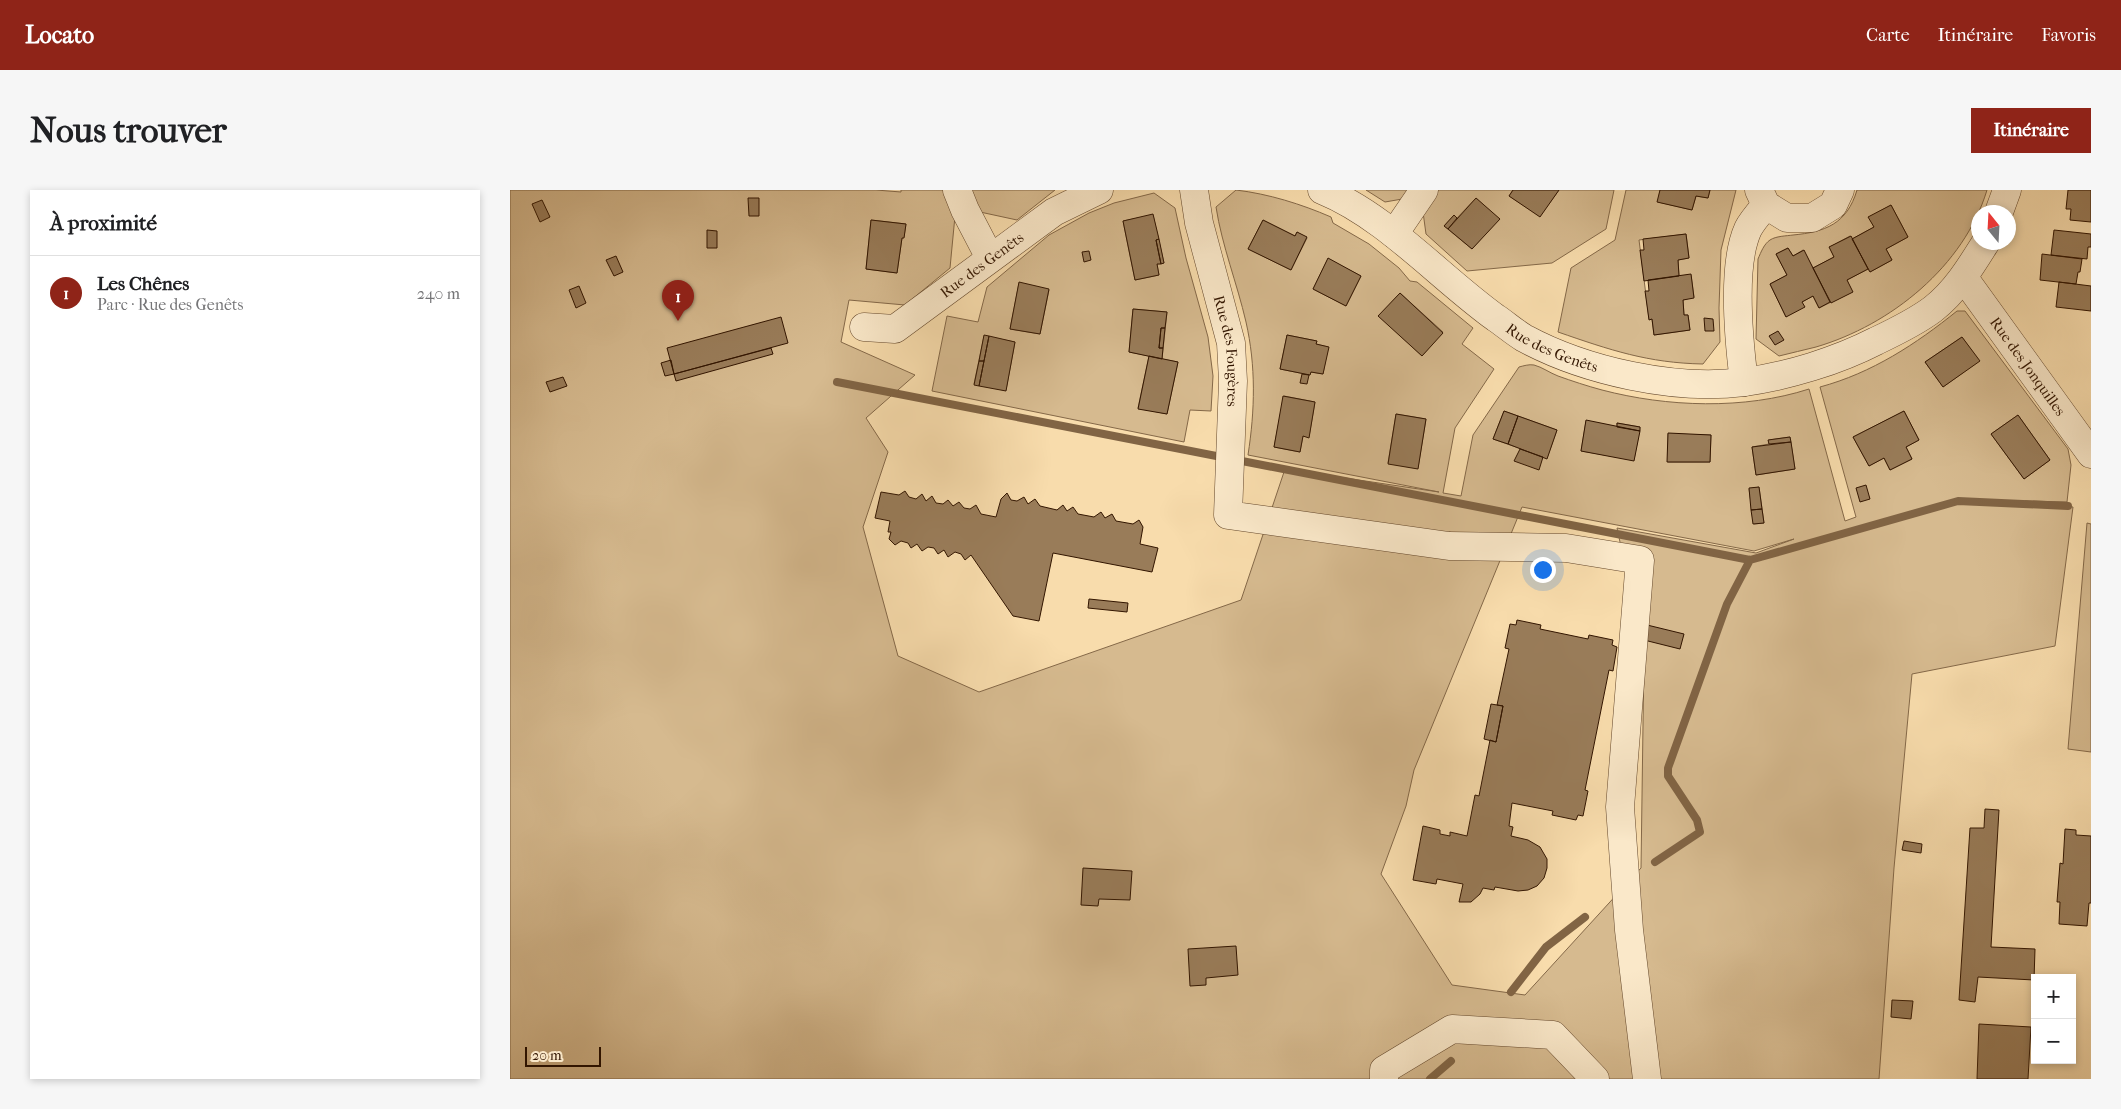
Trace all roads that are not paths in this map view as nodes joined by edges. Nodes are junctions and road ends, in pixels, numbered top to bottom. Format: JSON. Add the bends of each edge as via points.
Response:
{"nodes":[{"id":1,"x":957,"y":190,"type":"edge"},
{"id":2,"x":1099,"y":190,"type":"edge"},
{"id":3,"x":1194,"y":190,"type":"edge"},
{"id":4,"x":1322,"y":190,"type":"edge"},
{"id":5,"x":1424,"y":190,"type":"edge"},
{"id":6,"x":1840,"y":190,"type":"edge"},
{"id":7,"x":2007,"y":190,"type":"edge"},
{"id":8,"x":1763,"y":197,"type":"edge"},
{"id":9,"x":2002,"y":205,"type":"edge"},
{"id":10,"x":1394,"y":234,"type":"junction"},
{"id":11,"x":1981,"y":250,"type":"edge"},
{"id":12,"x":990,"y":258,"type":"junction"},
{"id":13,"x":1964,"y":278,"type":"junction"},
{"id":14,"x":864,"y":327,"type":"dead end"},
{"id":15,"x":1744,"y":382,"type":"junction"},
{"id":16,"x":2091,"y":454,"type":"edge"},
{"id":17,"x":1384,"y":1079,"type":"edge"},
{"id":18,"x":1595,"y":1079,"type":"edge"},
{"id":19,"x":1647,"y":1079,"type":"edge"}],
"edges":[{"from":1,"to":12,"type":"street"},
{"from":2,"to":12,"type":"street","name":"Rue des Genêts","via":[[1054,212]]},
{"from":3,"to":19,"type":"street","name":"Rue des Fougères","via":[[1198,222],[1231,343],[1234,381],[1228,515],[1449,546],[1566,548],[1640,560],[1620,807],[1629,930]]},
{"from":4,"to":10,"type":"street","name":"Rue des Genêts","via":[[1340,197]]},
{"from":5,"to":10,"type":"street"},
{"from":6,"to":8,"type":"street","via":[[1833,205],[1812,218],[1787,218]]},
{"from":7,"to":9,"type":"street"},
{"from":8,"to":15,"type":"street","via":[[1739,259],[1738,340]]},
{"from":10,"to":15,"type":"street","name":"Rue des Genêts","via":[[1479,306],[1524,338],[1570,358],[1613,372],[1659,381]]},
{"from":11,"to":13,"type":"street","name":"Rue des Genêts"},
{"from":12,"to":14,"type":"street","name":"Rue des Genêts","via":[[895,329]]},
{"from":13,"to":15,"type":"street","name":"Rue des Genêts","via":[[1934,308],[1854,352]]},
{"from":13,"to":16,"type":"street","name":"Rue des Jonquilles"},
{"from":17,"to":18,"type":"street","via":[[1384,1070],[1452,1029],[1553,1035]]}]}
